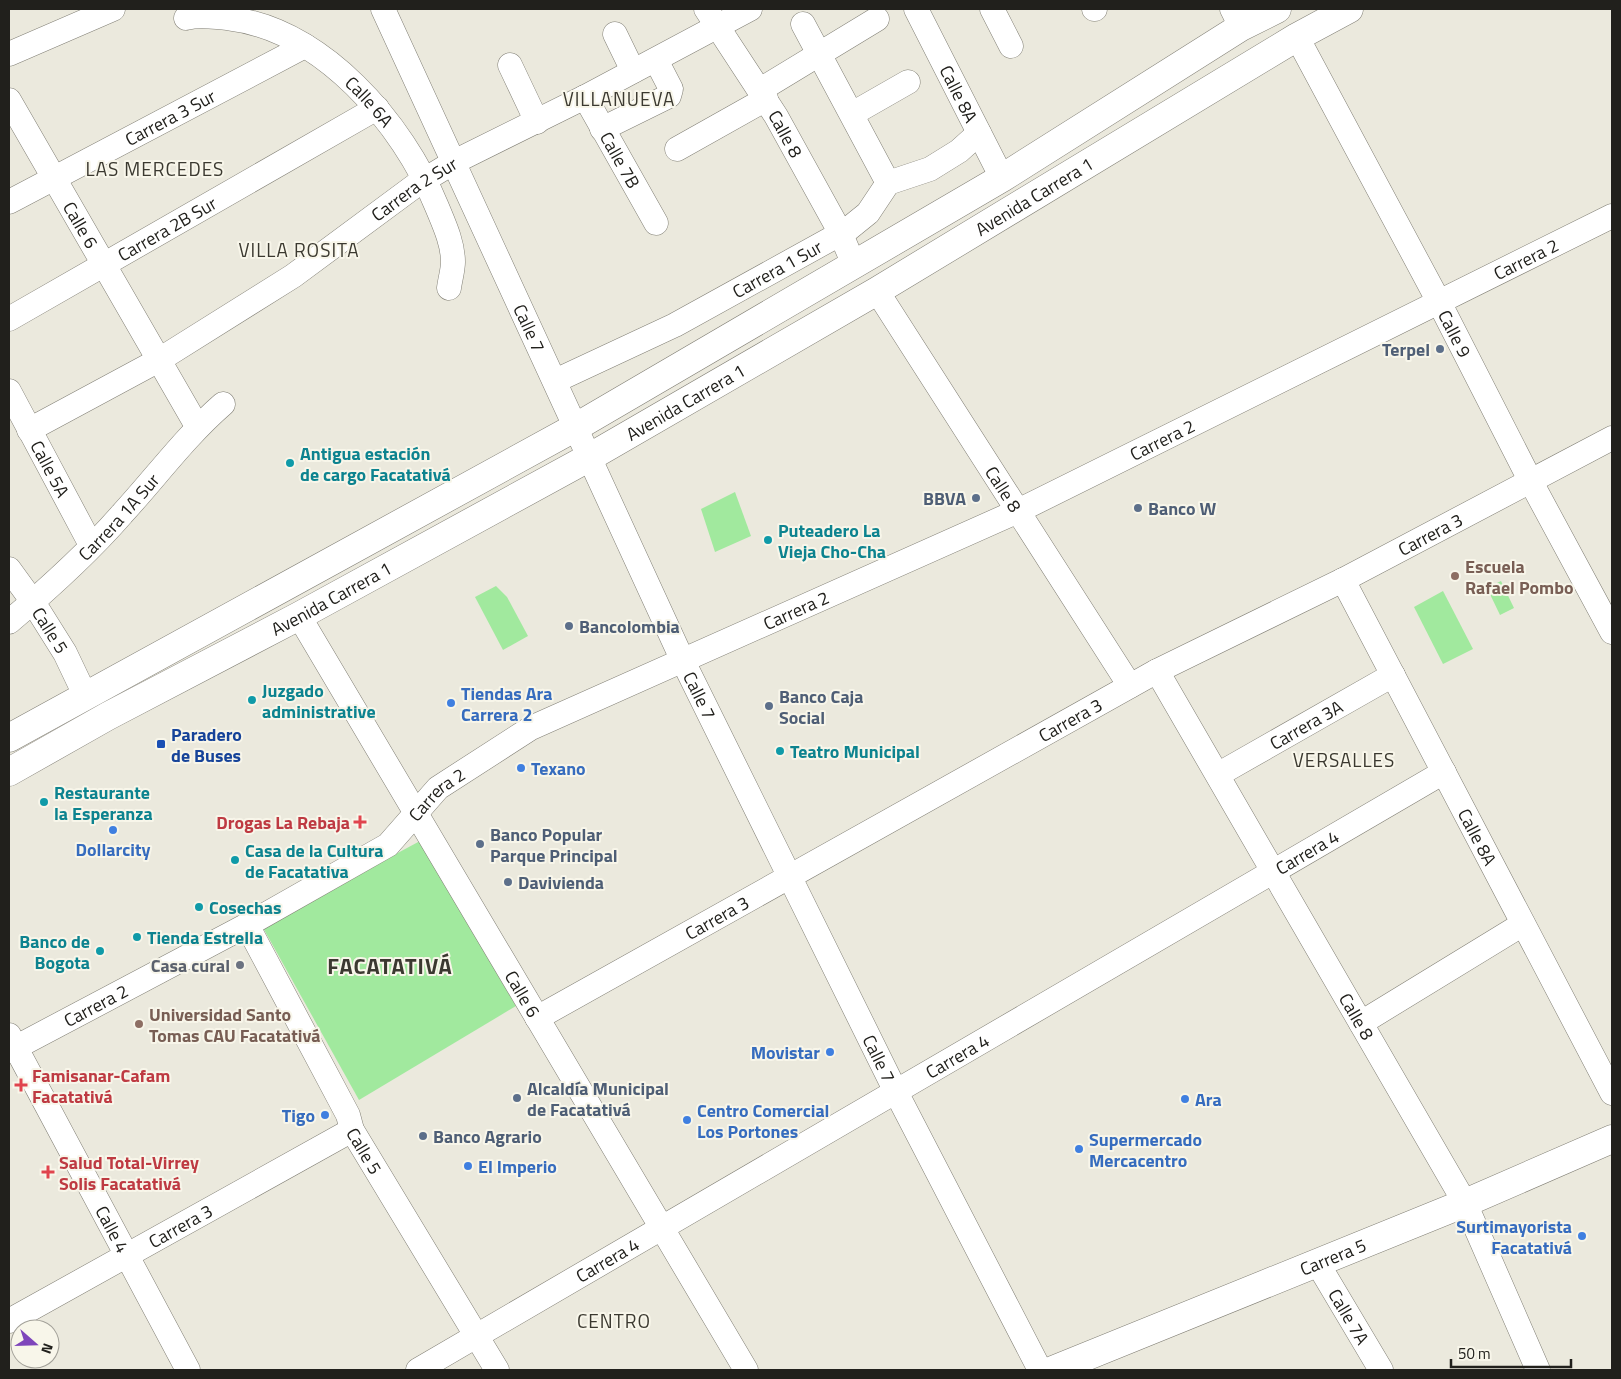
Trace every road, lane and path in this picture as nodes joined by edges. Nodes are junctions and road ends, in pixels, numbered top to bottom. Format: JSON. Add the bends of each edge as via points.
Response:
{"nodes":[{"id":1,"x":113,"y":9,"type":"edge"},
{"id":2,"x":382,"y":9,"type":"edge"},
{"id":3,"x":750,"y":9,"type":"edge"},
{"id":4,"x":916,"y":9,"type":"edge"},
{"id":5,"x":992,"y":9,"type":"edge"},
{"id":6,"x":1276,"y":9,"type":"edge"},
{"id":7,"x":1349,"y":9,"type":"edge"},
{"id":8,"x":186,"y":18,"type":"dead end"},
{"id":9,"x":712,"y":18,"type":"edge"},
{"id":10,"x":1236,"y":18,"type":"edge"},
{"id":11,"x":878,"y":19,"type":"dead end"},
{"id":12,"x":804,"y":24,"type":"dead end"},
{"id":13,"x":614,"y":34,"type":"dead end"},
{"id":14,"x":1297,"y":37,"type":"junction"},
{"id":15,"x":305,"y":46,"type":"junction"},
{"id":16,"x":1011,"y":46,"type":"dead end"},
{"id":17,"x":819,"y":53,"type":"junction"},
{"id":18,"x":9,"y":54,"type":"edge"},
{"id":19,"x":656,"y":60,"type":"junction"},
{"id":20,"x":510,"y":65,"type":"dead end"},
{"id":21,"x":633,"y":71,"type":"junction"},
{"id":22,"x":908,"y":82,"type":"dead end"},
{"id":23,"x":763,"y":95,"type":"junction"},
{"id":24,"x":585,"y":97,"type":"junction"},
{"id":25,"x":9,"y":100,"type":"edge"},
{"id":26,"x":377,"y":108,"type":"junction"},
{"id":27,"x":852,"y":114,"type":"junction"},
{"id":28,"x":537,"y":122,"type":"junction"},
{"id":29,"x":602,"y":129,"type":"junction"},
{"id":30,"x":979,"y":133,"type":"junction"},
{"id":31,"x":677,"y":149,"type":"dead end"},
{"id":32,"x":454,"y":162,"type":"junction"},
{"id":33,"x":54,"y":178,"type":"junction"},
{"id":34,"x":1002,"y":178,"type":"junction"},
{"id":35,"x":424,"y":180,"type":"junction"},
{"id":36,"x":888,"y":183,"type":"junction"},
{"id":37,"x":9,"y":202,"type":"edge"},
{"id":38,"x":1612,"y":216,"type":"edge"},
{"id":39,"x":656,"y":223,"type":"dead end"},
{"id":40,"x":840,"y":232,"type":"junction"},
{"id":41,"x":104,"y":264,"type":"junction"},
{"id":42,"x":854,"y":265,"type":"junction"},
{"id":43,"x":449,"y":288,"type":"dead end"},
{"id":44,"x":877,"y":290,"type":"junction"},
{"id":45,"x":1439,"y":302,"type":"junction"},
{"id":46,"x":9,"y":319,"type":"edge"},
{"id":47,"x":159,"y":360,"type":"junction"},
{"id":48,"x":555,"y":381,"type":"junction"},
{"id":49,"x":9,"y":391,"type":"edge"},
{"id":50,"x":223,"y":404,"type":"dead end"},
{"id":51,"x":197,"y":426,"type":"junction"},
{"id":52,"x":576,"y":427,"type":"junction"},
{"id":53,"x":29,"y":430,"type":"junction"},
{"id":54,"x":1612,"y":438,"type":"edge"},
{"id":55,"x":590,"y":456,"type":"junction"},
{"id":56,"x":1531,"y":482,"type":"junction"},
{"id":57,"x":1018,"y":511,"type":"junction"},
{"id":58,"x":91,"y":545,"type":"junction"},
{"id":59,"x":9,"y":569,"type":"edge"},
{"id":60,"x":1343,"y":580,"type":"junction"},
{"id":61,"x":33,"y":602,"type":"junction"},
{"id":62,"x":300,"y":616,"type":"junction"},
{"id":63,"x":9,"y":622,"type":"edge"},
{"id":64,"x":1612,"y":632,"type":"edge"},
{"id":65,"x":682,"y":659,"type":"junction"},
{"id":66,"x":1157,"y":671,"type":"junction"},
{"id":67,"x":1393,"y":675,"type":"junction"},
{"id":68,"x":1130,"y":686,"type":"junction"},
{"id":69,"x":85,"y":694,"type":"junction"},
{"id":70,"x":9,"y":738,"type":"edge"},
{"id":71,"x":9,"y":772,"type":"edge"},
{"id":72,"x":1444,"y":772,"type":"junction"},
{"id":73,"x":1219,"y":774,"type":"junction"},
{"id":74,"x":416,"y":812,"type":"junction"},
{"id":75,"x":1273,"y":872,"type":"junction"},
{"id":76,"x":789,"y":877,"type":"junction"},
{"id":77,"x":1523,"y":924,"type":"junction"},
{"id":78,"x":247,"y":925,"type":"junction"},
{"id":79,"x":537,"y":1018,"type":"junction"},
{"id":80,"x":1361,"y":1023,"type":"junction"},
{"id":81,"x":11,"y":1044,"type":"edge"},
{"id":82,"x":896,"y":1092,"type":"junction"},
{"id":83,"x":1612,"y":1094,"type":"edge"},
{"id":84,"x":352,"y":1130,"type":"junction"},
{"id":85,"x":1612,"y":1138,"type":"edge"},
{"id":86,"x":1466,"y":1203,"type":"junction"},
{"id":87,"x":662,"y":1228,"type":"junction"},
{"id":88,"x":126,"y":1255,"type":"junction"},
{"id":89,"x":1318,"y":1264,"type":"junction"},
{"id":90,"x":9,"y":1321,"type":"edge"},
{"id":91,"x":476,"y":1336,"type":"junction"},
{"id":92,"x":188,"y":1370,"type":"edge"},
{"id":93,"x":418,"y":1370,"type":"edge"},
{"id":94,"x":497,"y":1370,"type":"edge"},
{"id":95,"x":746,"y":1370,"type":"edge"},
{"id":96,"x":1040,"y":1370,"type":"edge"},
{"id":97,"x":1053,"y":1370,"type":"edge"},
{"id":98,"x":1380,"y":1370,"type":"edge"},
{"id":99,"x":1538,"y":1370,"type":"edge"}],
"edges":[{"from":1,"to":18,"type":"street"},
{"from":2,"to":32,"type":"street","name":"Calle 7"},
{"from":3,"to":9,"type":"street","name":"Carrera 2 Sur"},
{"from":4,"to":30,"type":"street","name":"Calle 8A"},
{"from":5,"to":16,"type":"street"},
{"from":6,"to":10,"type":"main road","name":"Avenida Carrera 1"},
{"from":7,"to":14,"type":"main road","name":"Avenida Carrera 1"},
{"from":8,"to":15,"type":"street","name":"Calle 6A","via":[[204,16],[247,20]]},
{"from":9,"to":19,"type":"street","name":"Carrera 2 Sur"},
{"from":9,"to":23,"type":"street","name":"Calle 8"},
{"from":10,"to":34,"type":"main road","name":"Avenida Carrera 1"},
{"from":11,"to":17,"type":"street"},
{"from":12,"to":17,"type":"street"},
{"from":13,"to":21,"type":"street"},
{"from":14,"to":44,"type":"main road","name":"Avenida Carrera 1"},
{"from":14,"to":45,"type":"street","name":"Calle 9"},
{"from":15,"to":26,"type":"street","name":"Calle 6A"},
{"from":15,"to":33,"type":"street","name":"Carrera 3 Sur"},
{"from":17,"to":23,"type":"street"},
{"from":17,"to":27,"type":"street"},
{"from":19,"to":21,"type":"street","name":"Carrera 2 Sur"},
{"from":19,"to":29,"type":"street","via":[[671,89],[669,96]]},
{"from":20,"to":28,"type":"street"},
{"from":21,"to":24,"type":"street","name":"Carrera 2 Sur"},
{"from":22,"to":27,"type":"street"},
{"from":23,"to":31,"type":"street"},
{"from":23,"to":40,"type":"street","name":"Calle 8"},
{"from":24,"to":28,"type":"street","name":"Carrera 2 Sur"},
{"from":24,"to":29,"type":"street","name":"Calle 7B"},
{"from":25,"to":33,"type":"street","name":"Calle 6"},
{"from":26,"to":35,"type":"street","name":"Calle 6A"},
{"from":26,"to":41,"type":"street","name":"Carrera 2B Sur"},
{"from":27,"to":36,"type":"street"},
{"from":28,"to":32,"type":"street","name":"Carrera 2 Sur"},
{"from":29,"to":39,"type":"street","name":"Calle 7B"},
{"from":30,"to":34,"type":"street","name":"Calle 8A"},
{"from":30,"to":36,"type":"street","via":[[930,169]]},
{"from":32,"to":35,"type":"street","name":"Carrera 2 Sur"},
{"from":32,"to":48,"type":"street","name":"Calle 7"},
{"from":33,"to":37,"type":"street","name":"Carrera 3 Sur"},
{"from":33,"to":41,"type":"street","name":"Calle 6"},
{"from":34,"to":42,"type":"main road","name":"Avenida Carrera 1"},
{"from":35,"to":43,"type":"street","name":"Calle 6A","via":[[446,231],[453,261]]},
{"from":35,"to":47,"type":"street","name":"Carrera 2 Sur","via":[[292,276]]},
{"from":36,"to":40,"type":"street","name":"Carrera 1 Sur","via":[[868,213]]},
{"from":38,"to":45,"type":"street","name":"Carrera 2"},
{"from":40,"to":42,"type":"street","name":"Calle 8"},
{"from":40,"to":48,"type":"street","name":"Carrera 1 Sur","via":[[675,325]]},
{"from":41,"to":46,"type":"street","name":"Carrera 2B Sur"},
{"from":41,"to":47,"type":"street","name":"Calle 6"},
{"from":42,"to":52,"type":"main road","name":"Avenida Carrera 1"},
{"from":44,"to":55,"type":"main road","name":"Avenida Carrera 1"},
{"from":44,"to":57,"type":"street","name":"Calle 8"},
{"from":45,"to":56,"type":"street","name":"Calle 9"},
{"from":45,"to":57,"type":"street","name":"Carrera 2"},
{"from":47,"to":51,"type":"street","name":"Calle 6"},
{"from":47,"to":53,"type":"street","name":"Carrera 2 Sur"},
{"from":48,"to":52,"type":"street","name":"Calle 7"},
{"from":49,"to":53,"type":"street","name":"Calle 5A"},
{"from":50,"to":51,"type":"street","name":"Carrera 1A Sur"},
{"from":51,"to":58,"type":"street","name":"Carrera 1A Sur","via":[[121,516]]},
{"from":52,"to":55,"type":"street","name":"Calle 7"},
{"from":52,"to":69,"type":"main road","name":"Avenida Carrera 1"},
{"from":53,"to":58,"type":"street","name":"Calle 5A"},
{"from":54,"to":56,"type":"street","name":"Carrera 3"},
{"from":55,"to":62,"type":"main road","name":"Avenida Carrera 1"},
{"from":55,"to":65,"type":"street","name":"Calle 7"},
{"from":56,"to":60,"type":"street","name":"Carrera 3"},
{"from":56,"to":64,"type":"street","name":"Calle 9"},
{"from":57,"to":65,"type":"street","name":"Carrera 2"},
{"from":57,"to":68,"type":"street","name":"Calle 8"},
{"from":58,"to":61,"type":"street","name":"Carrera 1A Sur"},
{"from":59,"to":61,"type":"street","name":"Calle 5"},
{"from":60,"to":66,"type":"street","name":"Carrera 3"},
{"from":60,"to":67,"type":"street","name":"Calle 8A"},
{"from":61,"to":63,"type":"street","name":"Carrera 1A Sur"},
{"from":61,"to":69,"type":"street","name":"Calle 5","via":[[65,653]]},
{"from":62,"to":71,"type":"main road","name":"Avenida Carrera 1","via":[[108,716]]},
{"from":62,"to":74,"type":"street","name":"Calle 6"},
{"from":65,"to":74,"type":"street","name":"Carrera 2","via":[[530,728],[438,788]]},
{"from":65,"to":76,"type":"street","name":"Calle 7"},
{"from":66,"to":68,"type":"street","name":"Carrera 3"},
{"from":66,"to":73,"type":"street","name":"Calle 8"},
{"from":67,"to":72,"type":"street","name":"Calle 8A"},
{"from":67,"to":73,"type":"street","name":"Carrera 3A"},
{"from":68,"to":76,"type":"street","name":"Carrera 3"},
{"from":69,"to":70,"type":"main road","name":"Avenida Carrera 1"},
{"from":72,"to":75,"type":"street","name":"Carrera 4"},
{"from":72,"to":77,"type":"street","name":"Calle 8A"},
{"from":73,"to":75,"type":"street","name":"Calle 8"},
{"from":74,"to":78,"type":"street","name":"Carrera 2","via":[[388,845]]},
{"from":74,"to":79,"type":"street","name":"Calle 6"},
{"from":75,"to":80,"type":"street","name":"Calle 8"},
{"from":75,"to":82,"type":"street","name":"Carrera 4"},
{"from":76,"to":79,"type":"street","name":"Carrera 3"},
{"from":76,"to":82,"type":"street","name":"Calle 7"},
{"from":77,"to":80,"type":"street"},
{"from":77,"to":83,"type":"street","name":"Calle 8A"},
{"from":78,"to":81,"type":"street","name":"Carrera 2"},
{"from":78,"to":84,"type":"street","name":"Calle 5","via":[[348,1115]]},
{"from":79,"to":87,"type":"street","name":"Calle 6"},
{"from":80,"to":86,"type":"street","name":"Calle 8"},
{"from":81,"to":88,"type":"street","name":"Calle 4"},
{"from":82,"to":87,"type":"street","name":"Carrera 4"},
{"from":82,"to":96,"type":"street","name":"Calle 7"},
{"from":84,"to":88,"type":"street","name":"Carrera 3"},
{"from":84,"to":91,"type":"street","name":"Calle 5"},
{"from":85,"to":86,"type":"main road","name":"Carrera 5"},
{"from":86,"to":89,"type":"main road","name":"Carrera 5"},
{"from":86,"to":99,"type":"street","name":"Calle 8"},
{"from":87,"to":91,"type":"street","name":"Carrera 4"},
{"from":87,"to":95,"type":"street","name":"Calle 6"},
{"from":88,"to":90,"type":"street","name":"Carrera 3"},
{"from":88,"to":92,"type":"street","name":"Calle 4"},
{"from":89,"to":97,"type":"main road","name":"Carrera 5"},
{"from":89,"to":98,"type":"street","name":"Calle 7A"},
{"from":91,"to":93,"type":"street","name":"Carrera 4"},
{"from":91,"to":94,"type":"street","name":"Calle 5"}]}
